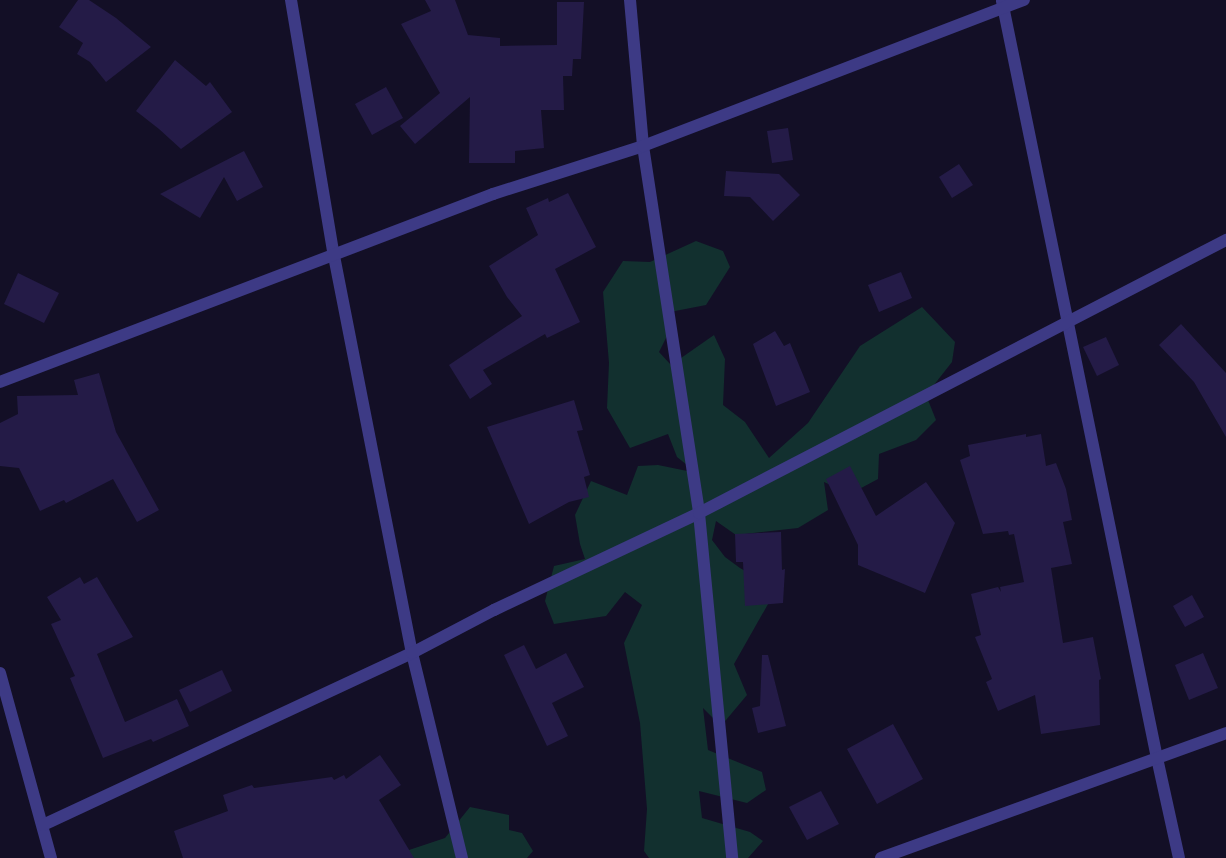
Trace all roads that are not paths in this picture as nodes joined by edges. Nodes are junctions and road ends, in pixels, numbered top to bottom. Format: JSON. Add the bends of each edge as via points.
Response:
{"nodes":[{"id":1,"x":291,"y":0,"type":"edge"},
{"id":2,"x":630,"y":0,"type":"edge"},
{"id":3,"x":1024,"y":0,"type":"edge"},
{"id":4,"x":1002,"y":4,"type":"edge"},
{"id":5,"x":643,"y":146,"type":"junction"},
{"id":6,"x":1226,"y":240,"type":"edge"},
{"id":7,"x":334,"y":256,"type":"junction"},
{"id":8,"x":1067,"y":322,"type":"junction"},
{"id":9,"x":0,"y":382,"type":"edge"},
{"id":10,"x":699,"y":513,"type":"junction"},
{"id":11,"x":412,"y":653,"type":"junction"},
{"id":12,"x":0,"y":673,"type":"edge"},
{"id":13,"x":1226,"y":733,"type":"edge"},
{"id":14,"x":1157,"y":758,"type":"junction"},
{"id":15,"x":43,"y":825,"type":"junction"},
{"id":16,"x":52,"y":858,"type":"edge"},
{"id":17,"x":462,"y":858,"type":"edge"},
{"id":18,"x":732,"y":858,"type":"edge"},
{"id":19,"x":882,"y":858,"type":"edge"},
{"id":20,"x":1179,"y":858,"type":"edge"}],
"edges":[{"from":1,"to":7,"type":"street"},
{"from":2,"to":5,"type":"street"},
{"from":3,"to":4,"type":"street"},
{"from":4,"to":5,"type":"street"},
{"from":4,"to":8,"type":"street"},
{"from":5,"to":7,"type":"street","via":[[493,194]]},
{"from":5,"to":10,"type":"street"},
{"from":6,"to":8,"type":"street"},
{"from":7,"to":9,"type":"street"},
{"from":7,"to":11,"type":"street"},
{"from":8,"to":10,"type":"street"},
{"from":8,"to":14,"type":"street"},
{"from":10,"to":11,"type":"street","via":[[494,610]]},
{"from":10,"to":18,"type":"street"},
{"from":11,"to":15,"type":"street"},
{"from":11,"to":17,"type":"street"},
{"from":12,"to":15,"type":"street"},
{"from":13,"to":14,"type":"street"},
{"from":14,"to":19,"type":"street"},
{"from":14,"to":20,"type":"street"},
{"from":15,"to":16,"type":"street"}]}
